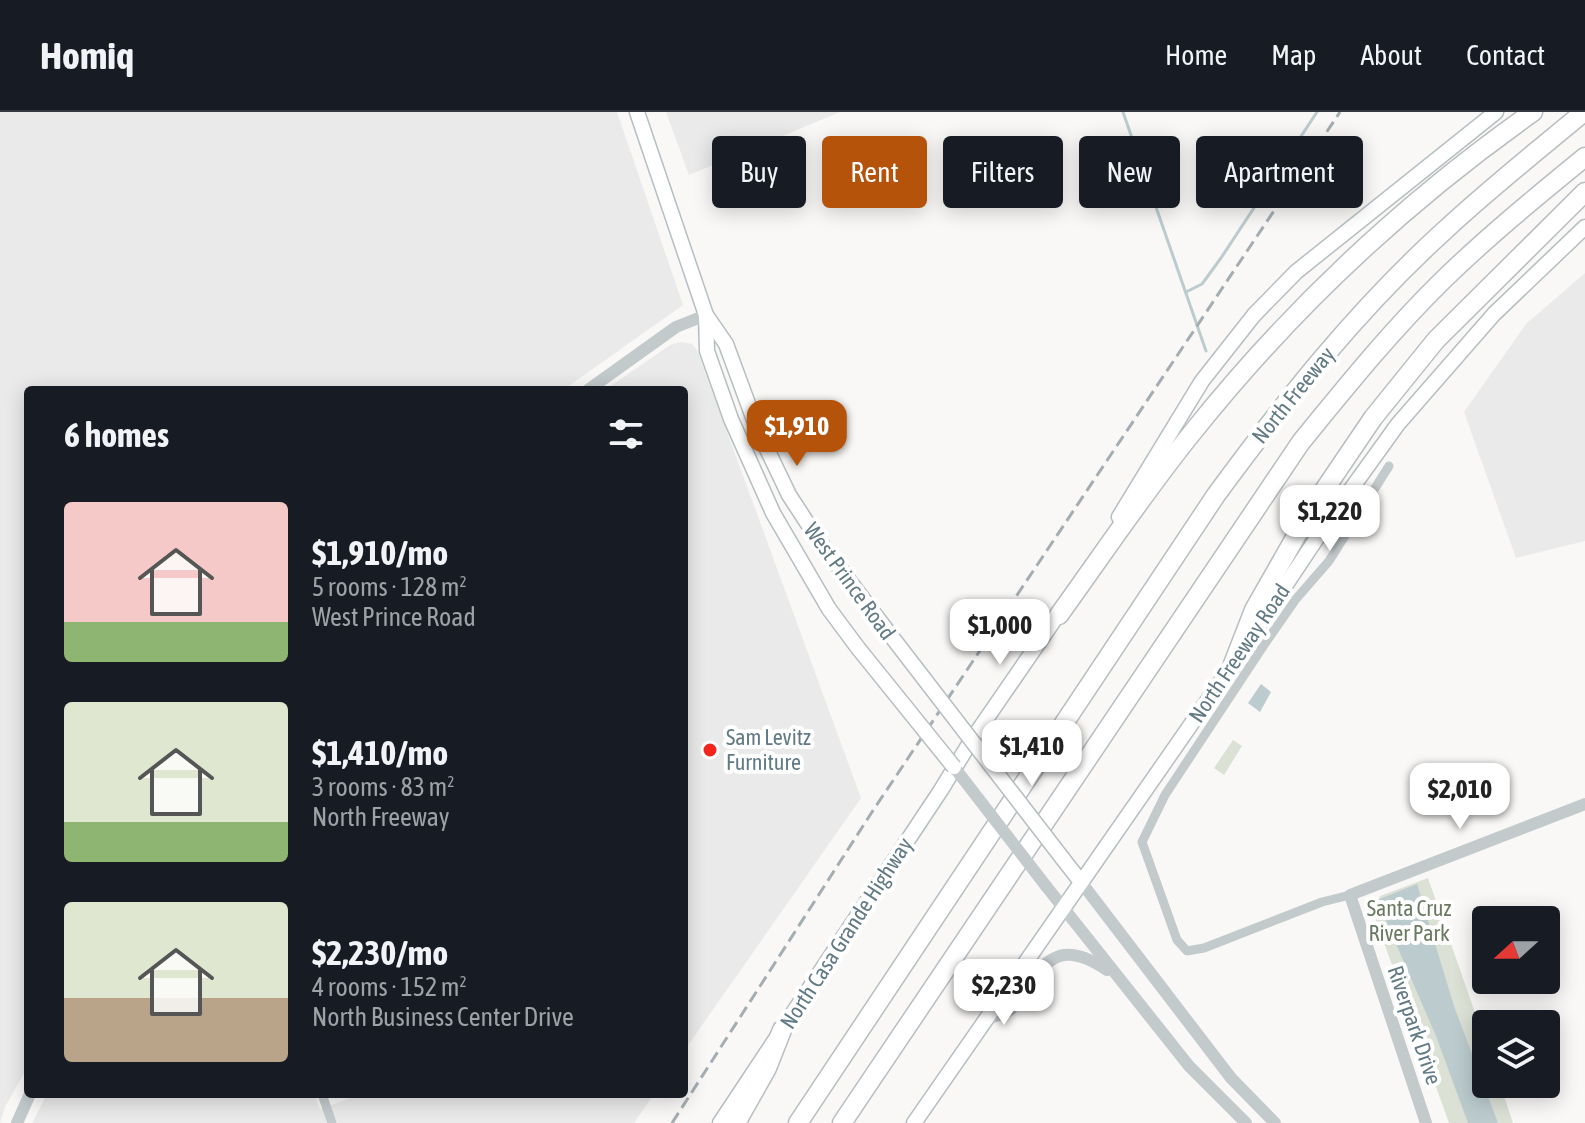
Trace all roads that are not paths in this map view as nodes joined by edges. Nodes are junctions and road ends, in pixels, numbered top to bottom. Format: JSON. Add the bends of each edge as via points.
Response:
{"nodes":[{"id":1,"x":637,"y":112,"type":"edge"},
{"id":2,"x":1496,"y":112,"type":"edge"},
{"id":3,"x":1533,"y":112,"type":"edge"},
{"id":4,"x":1584,"y":112,"type":"edge"},
{"id":5,"x":1585,"y":157,"type":"edge"},
{"id":6,"x":1585,"y":192,"type":"edge"},
{"id":7,"x":1585,"y":227,"type":"edge"},
{"id":8,"x":706,"y":315,"type":"junction"},
{"id":9,"x":594,"y":386,"type":"edge"},
{"id":10,"x":1389,"y":466,"type":"dead end"},
{"id":11,"x":1059,"y":615,"type":"junction"},
{"id":12,"x":1233,"y":664,"type":"junction"},
{"id":13,"x":971,"y":741,"type":"junction"},
{"id":14,"x":954,"y":767,"type":"junction"},
{"id":15,"x":1585,"y":804,"type":"edge"},
{"id":16,"x":1081,"y":882,"type":"junction"},
{"id":17,"x":1350,"y":895,"type":"junction"},
{"id":18,"x":1063,"y":908,"type":"junction"},
{"id":19,"x":1118,"y":978,"type":"junction"},
{"id":20,"x":986,"y":1019,"type":"junction"},
{"id":21,"x":782,"y":1030,"type":"junction"},
{"id":22,"x":28,"y":1098,"type":"edge"},
{"id":23,"x":323,"y":1098,"type":"edge"},
{"id":24,"x":17,"y":1123,"type":"edge"},
{"id":25,"x":332,"y":1123,"type":"edge"},
{"id":26,"x":720,"y":1123,"type":"edge"},
{"id":27,"x":736,"y":1123,"type":"edge"},
{"id":28,"x":798,"y":1123,"type":"edge"},
{"id":29,"x":842,"y":1123,"type":"edge"},
{"id":30,"x":914,"y":1123,"type":"edge"},
{"id":31,"x":1246,"y":1123,"type":"edge"},
{"id":32,"x":1275,"y":1123,"type":"edge"},
{"id":33,"x":1426,"y":1123,"type":"edge"}],
"edges":[{"from":1,"to":8,"type":"main road","name":"West Prince Road"},
{"from":2,"to":11,"type":"main road","via":[[1296,272],[1254,315],[1202,381]]},
{"from":3,"to":11,"type":"highway","via":[[1405,211],[1268,343],[1173,457]]},
{"from":4,"to":28,"type":"highway","name":"North Freeway","via":[[1443,232],[1362,313],[1282,406],[1216,495]]},
{"from":5,"to":29,"type":"highway","name":"North Freeway","via":[[1441,282],[1301,442]]},
{"from":6,"to":12,"type":"highway","via":[[1445,331],[1373,418],[1290,546],[1247,624]]},
{"from":7,"to":12,"type":"main road","name":"North Freeway Road","via":[[1494,314],[1398,424]]},
{"from":8,"to":9,"type":"street","via":[[676,327]]},
{"from":8,"to":13,"type":"main road","name":"West Prince Road","bridge":true,"via":[[726,344],[789,495]]},
{"from":8,"to":14,"type":"main road","name":"West Prince Road","bridge":true,"via":[[707,351],[773,513],[829,609]]},
{"from":10,"to":17,"type":"street","via":[[1165,795],[1142,842],[1177,940],[1187,951]]},
{"from":11,"to":13,"type":"main road"},
{"from":12,"to":16,"type":"main road","name":"North Freeway Road"},
{"from":13,"to":14,"type":"main road","name":"North Casa Grande Highway"},
{"from":13,"to":16,"type":"main road","name":"West Prince Road","bridge":true},
{"from":14,"to":18,"type":"street","name":"West Prince Road","bridge":true},
{"from":14,"to":21,"type":"main road","name":"North Casa Grande Highway"},
{"from":15,"to":17,"type":"street"},
{"from":16,"to":18,"type":"main road","name":"North Freeway Road"},
{"from":16,"to":32,"type":"street","name":"West Prince Road","via":[[1231,1078]]},
{"from":17,"to":33,"type":"street","name":"Riverpark Drive"},
{"from":18,"to":19,"type":"street","name":"West Prince Road"},
{"from":18,"to":20,"type":"main road","name":"North Freeway Road"},
{"from":19,"to":20,"type":"street","via":[[1093,961],[1055,955],[1009,1011]]},
{"from":19,"to":31,"type":"street","name":"West Prince Road","via":[[1189,1066]]},
{"from":20,"to":30,"type":"main road","name":"North Freeway Road"},
{"from":21,"to":26,"type":"main road","name":"North Casa Grande Highway"},
{"from":21,"to":27,"type":"highway"},
{"from":22,"to":24,"type":"street"},
{"from":23,"to":25,"type":"street"}]}
